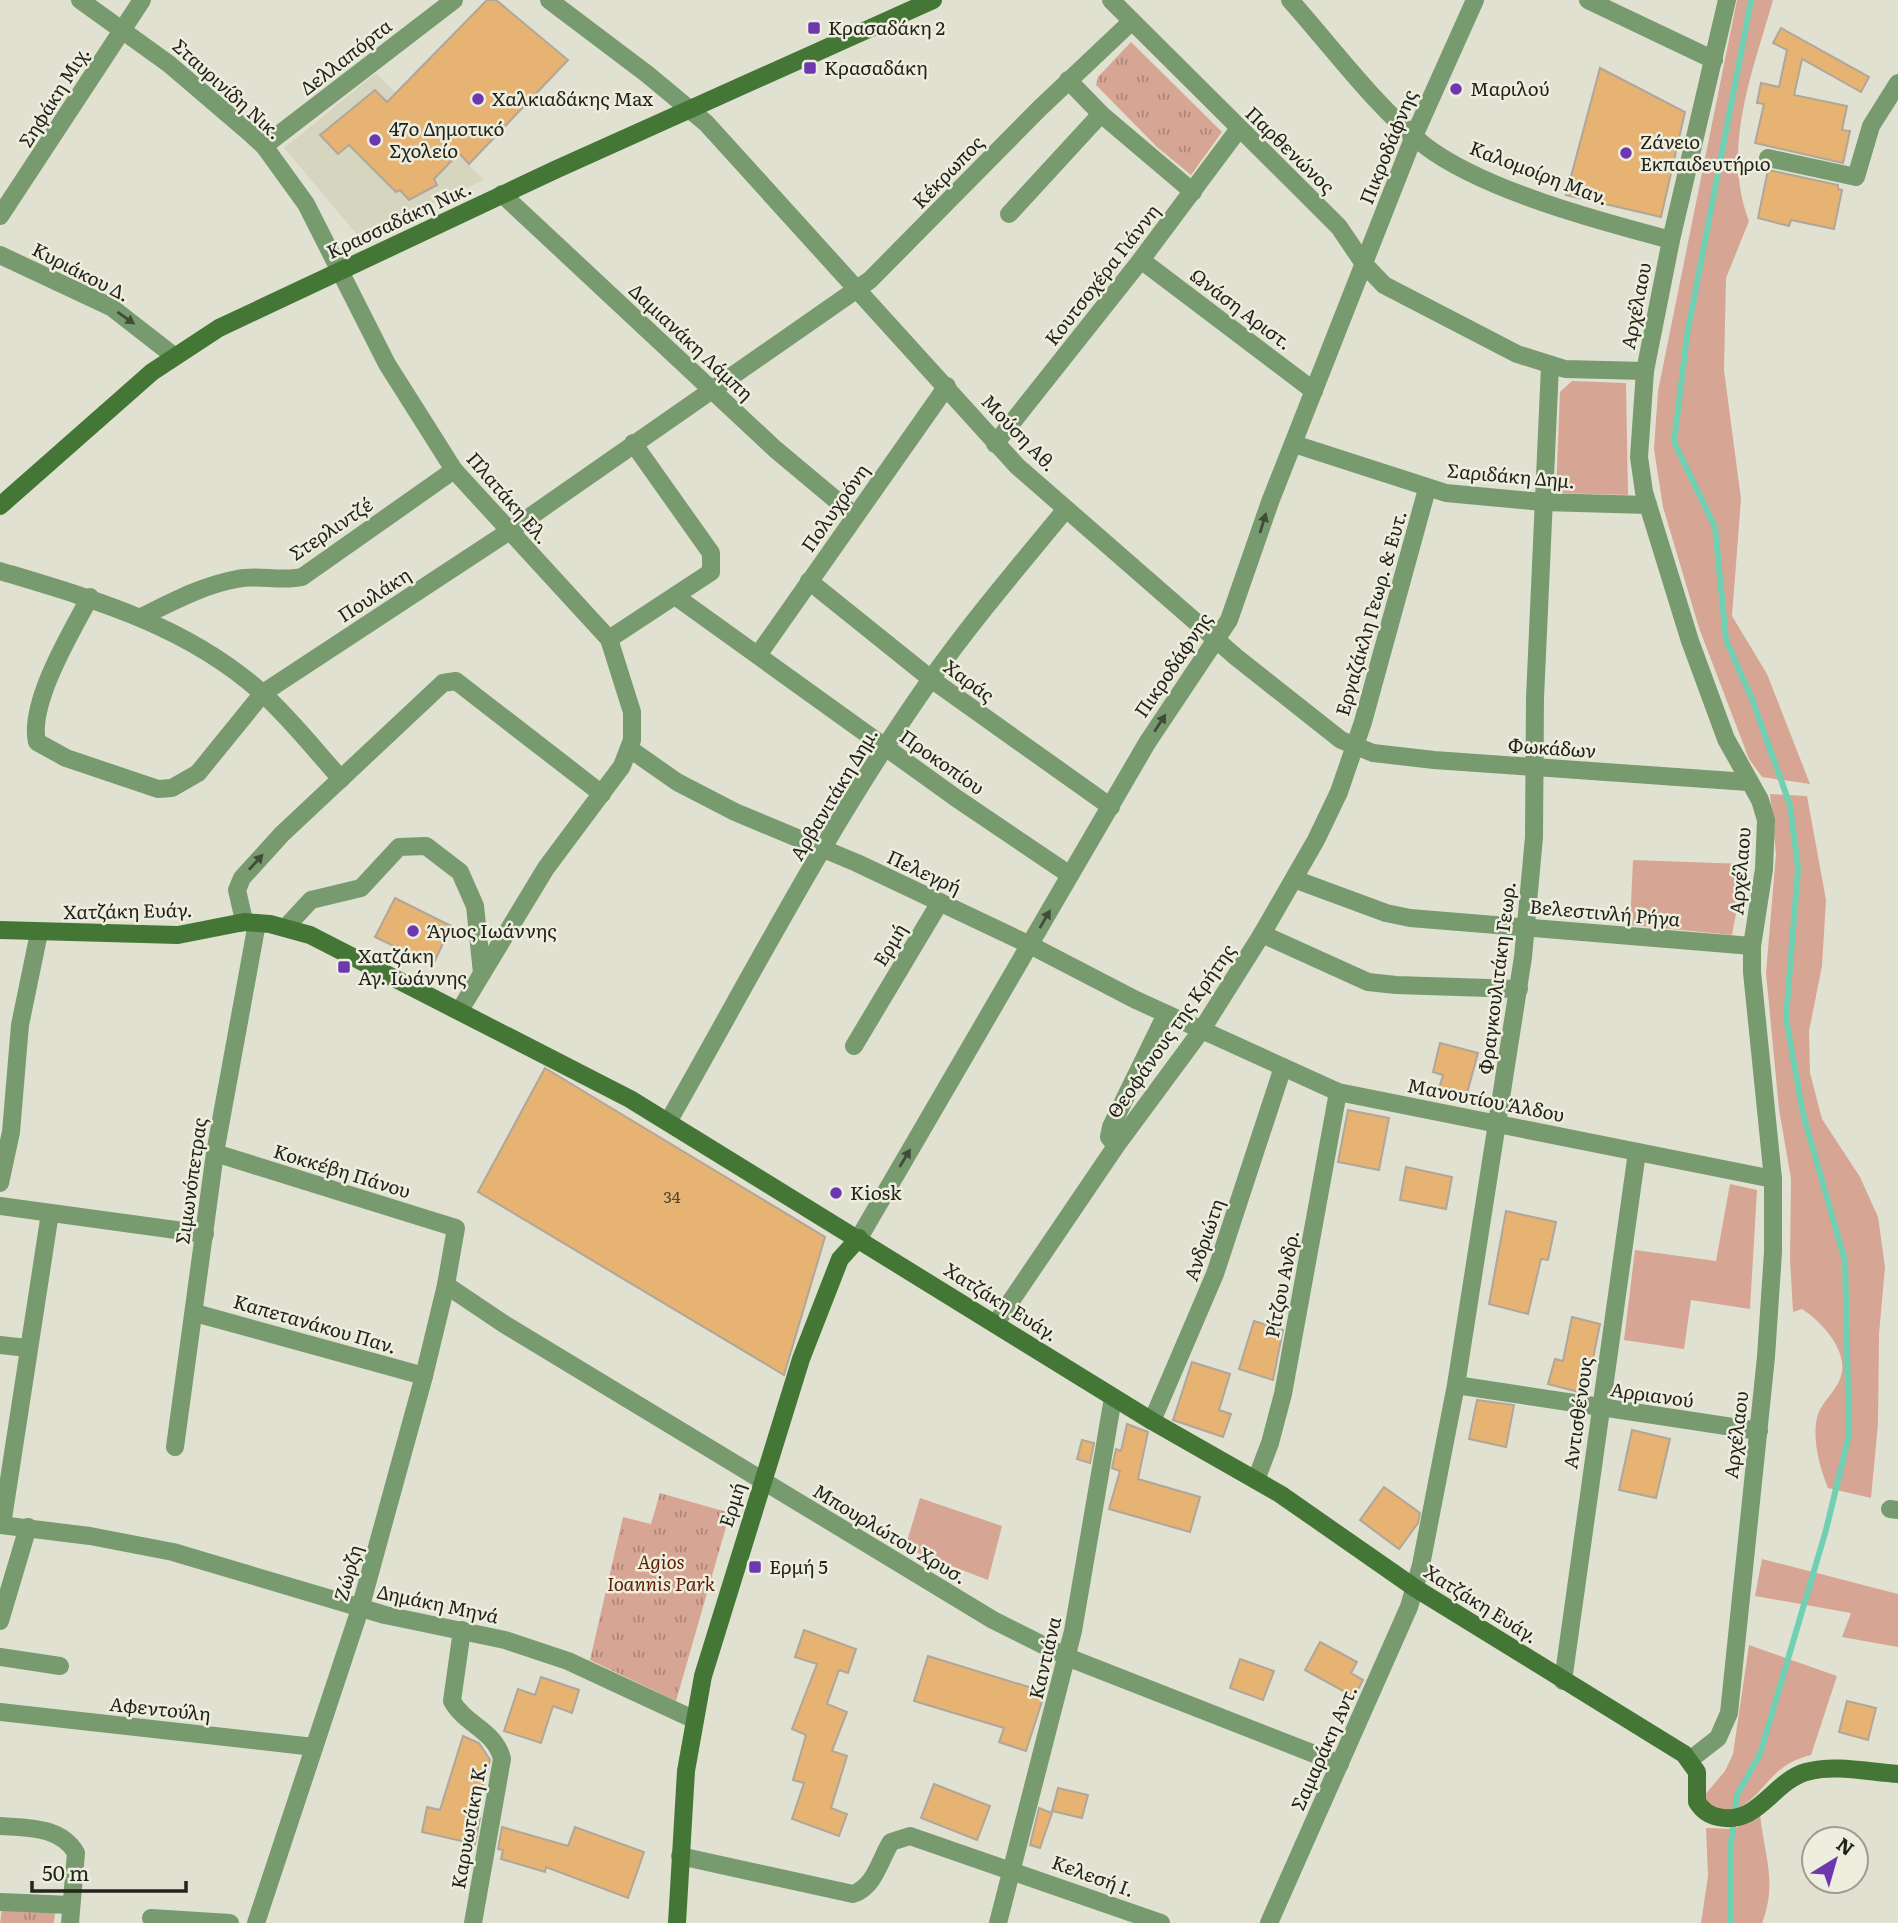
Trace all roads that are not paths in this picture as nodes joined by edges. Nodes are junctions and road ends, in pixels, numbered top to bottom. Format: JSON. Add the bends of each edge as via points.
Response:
{"nodes":[{"id":1,"x":80,"y":0,"type":"edge"},
{"id":2,"x":142,"y":0,"type":"edge"},
{"id":3,"x":454,"y":0,"type":"edge"},
{"id":4,"x":549,"y":0,"type":"edge"},
{"id":5,"x":1111,"y":0,"type":"edge"},
{"id":6,"x":1290,"y":0,"type":"edge"},
{"id":7,"x":1475,"y":0,"type":"edge"},
{"id":8,"x":1588,"y":0,"type":"edge"},
{"id":9,"x":1727,"y":0,"type":"edge"},
{"id":10,"x":928,"y":1,"type":"edge"},
{"id":11,"x":1132,"y":21,"type":"junction"},
{"id":12,"x":122,"y":28,"type":"junction"},
{"id":13,"x":1714,"y":60,"type":"junction"},
{"id":14,"x":1068,"y":80,"type":"junction"},
{"id":15,"x":1898,"y":83,"type":"edge"},
{"id":16,"x":691,"y":109,"type":"junction"},
{"id":17,"x":1101,"y":114,"type":"junction"},
{"id":18,"x":1238,"y":130,"type":"junction"},
{"id":19,"x":1414,"y":136,"type":"junction"},
{"id":20,"x":264,"y":146,"type":"junction"},
{"id":21,"x":1768,"y":158,"type":"dead end"},
{"id":22,"x":1194,"y":192,"type":"junction"},
{"id":23,"x":502,"y":194,"type":"junction"},
{"id":24,"x":1009,"y":214,"type":"dead end"},
{"id":25,"x":0,"y":216,"type":"edge"},
{"id":26,"x":1671,"y":240,"type":"junction"},
{"id":27,"x":0,"y":255,"type":"edge"},
{"id":28,"x":1141,"y":260,"type":"junction"},
{"id":29,"x":1364,"y":264,"type":"junction"},
{"id":30,"x":339,"y":271,"type":"junction"},
{"id":31,"x":855,"y":291,"type":"junction"},
{"id":32,"x":174,"y":356,"type":"junction"},
{"id":33,"x":1550,"y":366,"type":"junction"},
{"id":34,"x":1645,"y":370,"type":"junction"},
{"id":35,"x":947,"y":386,"type":"junction"},
{"id":36,"x":710,"y":389,"type":"junction"},
{"id":37,"x":1314,"y":391,"type":"junction"},
{"id":38,"x":633,"y":443,"type":"junction"},
{"id":39,"x":995,"y":444,"type":"junction"},
{"id":40,"x":1294,"y":444,"type":"junction"},
{"id":41,"x":453,"y":470,"type":"junction"},
{"id":42,"x":1427,"y":489,"type":"junction"},
{"id":43,"x":1543,"y":502,"type":"junction"},
{"id":44,"x":1647,"y":505,"type":"junction"},
{"id":45,"x":0,"y":506,"type":"edge"},
{"id":46,"x":1066,"y":509,"type":"junction"},
{"id":47,"x":855,"y":516,"type":"junction"},
{"id":48,"x":508,"y":532,"type":"junction"},
{"id":49,"x":0,"y":571,"type":"edge"},
{"id":50,"x":809,"y":581,"type":"junction"},
{"id":51,"x":676,"y":596,"type":"junction"},
{"id":52,"x":90,"y":597,"type":"junction"},
{"id":53,"x":141,"y":617,"type":"junction"},
{"id":54,"x":609,"y":639,"type":"junction"},
{"id":55,"x":1217,"y":641,"type":"junction"},
{"id":56,"x":758,"y":655,"type":"junction"},
{"id":57,"x":931,"y":680,"type":"junction"},
{"id":58,"x":263,"y":694,"type":"junction"},
{"id":59,"x":886,"y":748,"type":"junction"},
{"id":60,"x":1354,"y":748,"type":"junction"},
{"id":61,"x":630,"y":749,"type":"junction"},
{"id":62,"x":1535,"y":767,"type":"junction"},
{"id":63,"x":341,"y":779,"type":"junction"},
{"id":64,"x":1748,"y":782,"type":"junction"},
{"id":65,"x":602,"y":794,"type":"junction"},
{"id":66,"x":1111,"y":807,"type":"junction"},
{"id":67,"x":823,"y":849,"type":"junction"},
{"id":68,"x":1070,"y":875,"type":"junction"},
{"id":69,"x":1294,"y":879,"type":"junction"},
{"id":70,"x":940,"y":902,"type":"junction"},
{"id":71,"x":249,"y":923,"type":"junction"},
{"id":72,"x":285,"y":928,"type":"junction"},
{"id":73,"x":1526,"y":928,"type":"junction"},
{"id":74,"x":0,"y":930,"type":"edge"},
{"id":75,"x":39,"y":933,"type":"junction"},
{"id":76,"x":1262,"y":934,"type":"junction"},
{"id":77,"x":1030,"y":945,"type":"junction"},
{"id":78,"x":1752,"y":946,"type":"junction"},
{"id":79,"x":482,"y":973,"type":"junction"},
{"id":80,"x":1519,"y":989,"type":"junction"},
{"id":81,"x":460,"y":1010,"type":"junction"},
{"id":82,"x":1166,"y":1014,"type":"junction"},
{"id":83,"x":1202,"y":1031,"type":"junction"},
{"id":84,"x":854,"y":1046,"type":"dead end"},
{"id":85,"x":1283,"y":1067,"type":"junction"},
{"id":86,"x":1338,"y":1092,"type":"junction"},
{"id":87,"x":668,"y":1122,"type":"junction"},
{"id":88,"x":1498,"y":1122,"type":"junction"},
{"id":89,"x":1116,"y":1146,"type":"junction"},
{"id":90,"x":1637,"y":1152,"type":"junction"},
{"id":91,"x":215,"y":1153,"type":"junction"},
{"id":92,"x":1773,"y":1179,"type":"junction"},
{"id":93,"x":0,"y":1183,"type":"edge"},
{"id":94,"x":0,"y":1206,"type":"edge"},
{"id":95,"x":50,"y":1213,"type":"junction"},
{"id":96,"x":456,"y":1228,"type":"joint"},
{"id":97,"x":205,"y":1234,"type":"junction"},
{"id":98,"x":859,"y":1238,"type":"junction"},
{"id":99,"x":446,"y":1285,"type":"junction"},
{"id":100,"x":195,"y":1313,"type":"junction"},
{"id":101,"x":996,"y":1323,"type":"junction"},
{"id":102,"x":0,"y":1345,"type":"edge"},
{"id":103,"x":27,"y":1348,"type":"junction"},
{"id":104,"x":424,"y":1376,"type":"junction"},
{"id":105,"x":1457,"y":1385,"type":"junction"},
{"id":106,"x":1113,"y":1398,"type":"junction"},
{"id":107,"x":1600,"y":1409,"type":"junction"},
{"id":108,"x":1152,"y":1421,"type":"junction"},
{"id":109,"x":1759,"y":1431,"type":"junction"},
{"id":110,"x":174,"y":1447,"type":"dead end"},
{"id":111,"x":762,"y":1479,"type":"junction"},
{"id":112,"x":1256,"y":1480,"type":"junction"},
{"id":113,"x":1,"y":1525,"type":"edge"},
{"id":114,"x":28,"y":1527,"type":"junction"},
{"id":115,"x":1415,"y":1588,"type":"junction"},
{"id":116,"x":360,"y":1609,"type":"junction"},
{"id":117,"x":0,"y":1621,"type":"edge"},
{"id":118,"x":462,"y":1630,"type":"junction"},
{"id":119,"x":0,"y":1657,"type":"edge"},
{"id":120,"x":1067,"y":1657,"type":"junction"},
{"id":121,"x":60,"y":1666,"type":"dead end"},
{"id":122,"x":1563,"y":1681,"type":"junction"},
{"id":123,"x":0,"y":1712,"type":"edge"},
{"id":124,"x":693,"y":1719,"type":"junction"},
{"id":125,"x":314,"y":1747,"type":"junction"},
{"id":126,"x":1691,"y":1759,"type":"junction"},
{"id":127,"x":1340,"y":1763,"type":"junction"},
{"id":128,"x":1898,"y":1774,"type":"edge"},
{"id":129,"x":0,"y":1826,"type":"edge"},
{"id":130,"x":680,"y":1857,"type":"junction"},
{"id":131,"x":1011,"y":1869,"type":"junction"},
{"id":132,"x":0,"y":1902,"type":"edge"},
{"id":133,"x":70,"y":1914,"type":"edge"},
{"id":134,"x":151,"y":1917,"type":"dead end"},
{"id":135,"x":230,"y":1923,"type":"edge"},
{"id":136,"x":256,"y":1923,"type":"edge"},
{"id":137,"x":473,"y":1923,"type":"edge"},
{"id":138,"x":677,"y":1923,"type":"edge"},
{"id":139,"x":998,"y":1923,"type":"edge"},
{"id":140,"x":1161,"y":1923,"type":"edge"},
{"id":141,"x":1269,"y":1923,"type":"edge"}],
"edges":[{"from":1,"to":12,"type":"street","name":"Σταυρινίδη Νικ."},
{"from":2,"to":12,"type":"street","name":"Σηφάκη Μιχ."},
{"from":3,"to":20,"type":"street","name":"Δελλαπόρτα"},
{"from":4,"to":16,"type":"street","name":"Μούση Αθ."},
{"from":5,"to":11,"type":"street","name":"Παρθενώνος"},
{"from":6,"to":19,"type":"street","name":"Καλομοίρη Μαν."},
{"from":7,"to":19,"type":"street","name":"Πικροδάφνης"},
{"from":8,"to":13,"type":"street"},
{"from":9,"to":13,"type":"street","name":"Αρχέλαου"},
{"from":10,"to":16,"type":"street","name":"Κρασσαδάκη Νικ."},
{"from":11,"to":14,"type":"street","name":"Κέκρωπος"},
{"from":11,"to":18,"type":"street","name":"Παρθενώνος"},
{"from":12,"to":20,"type":"street","name":"Σταυρινίδη Νικ."},
{"from":12,"to":25,"type":"street","name":"Σηφάκη Μιχ."},
{"from":13,"to":26,"type":"street","name":"Αρχέλαου"},
{"from":14,"to":17,"type":"street"},
{"from":14,"to":31,"type":"street","name":"Κέκρωπος","via":[[898,255]]},
{"from":15,"to":21,"type":"street","via":[[1871,126],[1856,177]]},
{"from":16,"to":23,"type":"street","name":"Κρασσαδάκη Νικ."},
{"from":16,"to":31,"type":"street","name":"Μούση Αθ.","via":[[741,159]]},
{"from":17,"to":22,"type":"street"},
{"from":17,"to":24,"type":"street"},
{"from":18,"to":22,"type":"street","name":"Κουτσοχέρα Γιάννη"},
{"from":18,"to":29,"type":"street","name":"Παρθενώνος","via":[[1339,227]]},
{"from":19,"to":26,"type":"street","name":"Καλομοίρη Μαν.","via":[[1445,158],[1509,188]]},
{"from":19,"to":29,"type":"street","name":"Πικροδάφνης"},
{"from":20,"to":30,"type":"street","name":"Σταυρινίδη Νικ.","via":[[314,217]]},
{"from":22,"to":28,"type":"street","name":"Κουτσοχέρα Γιάννη"},
{"from":23,"to":30,"type":"street","name":"Κρασσαδάκη Νικ."},
{"from":23,"to":36,"type":"street","name":"Δαμιανάκη Λάμπη"},
{"from":26,"to":34,"type":"street","name":"Αρχέλαου"},
{"from":27,"to":32,"type":"street","name":"Κυριάκου Δ.","one_way":true,"via":[[104,303]]},
{"from":28,"to":37,"type":"street","name":"Ωνάση Αριστ."},
{"from":28,"to":39,"type":"street","name":"Κουτσοχέρα Γιάννη"},
{"from":29,"to":33,"type":"street","name":"Παρθενώνος","via":[[1401,295],[1506,349]]},
{"from":29,"to":37,"type":"street","name":"Πικροδάφνης"},
{"from":30,"to":32,"type":"street","name":"Κρασσαδάκη Νικ.","via":[[219,328]]},
{"from":30,"to":41,"type":"street","name":"Πλατάκη Ελ.","via":[[387,365]]},
{"from":31,"to":35,"type":"street","name":"Μούση Αθ."},
{"from":31,"to":36,"type":"street","name":"Κέκρωπος"},
{"from":32,"to":45,"type":"street","name":"Κρασσαδάκη Νικ."},
{"from":33,"to":34,"type":"street","name":"Παρθενώνος"},
{"from":33,"to":43,"type":"street","name":"Φραγκουλιτάκη Γεωρ."},
{"from":34,"to":44,"type":"street","name":"Αρχέλαου","via":[[1639,457]]},
{"from":35,"to":39,"type":"street","name":"Μούση Αθ."},
{"from":35,"to":47,"type":"street","name":"Πολυχρόνη"},
{"from":36,"to":38,"type":"street","name":"Πουλάκη"},
{"from":36,"to":47,"type":"street","name":"Δαμιανάκη Λάμπη"},
{"from":37,"to":40,"type":"street","name":"Πικροδάφνης"},
{"from":38,"to":48,"type":"street","name":"Πουλάκη"},
{"from":38,"to":51,"type":"street","via":[[711,553],[711,572]]},
{"from":39,"to":46,"type":"street","name":"Μούση Αθ."},
{"from":40,"to":42,"type":"street","name":"Σαριδάκη Δημ."},
{"from":55,"to":40,"type":"street","name":"Πικροδάφνης","one_way":true,"via":[[1235,607]]},
{"from":41,"to":48,"type":"street","name":"Πλατάκη Ελ."},
{"from":41,"to":53,"type":"street","name":"Στερλιντζέ","via":[[302,577],[285,581],[239,578]]},
{"from":42,"to":43,"type":"street","name":"Σαριδάκη Δημ."},
{"from":42,"to":60,"type":"street","name":"Εργαζάκλη Γεωρ. & Ευτ."},
{"from":43,"to":44,"type":"street","name":"Σαριδάκη Δημ."},
{"from":43,"to":62,"type":"street","name":"Φραγκουλιτάκη Γεωρ."},
{"from":44,"to":64,"type":"street","name":"Αρχέλαου","via":[[1726,739]]},
{"from":46,"to":55,"type":"street","name":"Μούση Αθ."},
{"from":46,"to":57,"type":"street","name":"Αρβανιτάκη Δημ."},
{"from":47,"to":50,"type":"street","name":"Πολυχρόνη"},
{"from":48,"to":54,"type":"street","name":"Πλατάκη Ελ."},
{"from":48,"to":58,"type":"street","name":"Πουλάκη"},
{"from":49,"to":52,"type":"street"},
{"from":50,"to":56,"type":"street","name":"Πολυχρόνη"},
{"from":50,"to":57,"type":"street","name":"Χαράς"},
{"from":51,"to":54,"type":"street"},
{"from":51,"to":56,"type":"street","name":"Προκοπίου"},
{"from":52,"to":53,"type":"street"},
{"from":52,"to":58,"type":"street","name":"Πουλάκη","via":[[42,701],[36,736],[50,751],[158,789],[172,788],[198,774]]},
{"from":53,"to":58,"type":"street","via":[[208,654]]},
{"from":54,"to":61,"type":"street","name":"Πλατάκη Ελ.","via":[[632,712]]},
{"from":55,"to":60,"type":"street","name":"Μούση Αθ.","via":[[1326,731]]},
{"from":66,"to":55,"type":"street","name":"Πικροδάφνης","one_way":true},
{"from":56,"to":59,"type":"street","name":"Προκοπίου"},
{"from":57,"to":59,"type":"street","name":"Αρβανιτάκη Δημ."},
{"from":57,"to":66,"type":"street","name":"Χαράς"},
{"from":58,"to":63,"type":"street"},
{"from":59,"to":67,"type":"street","name":"Αρβανιτάκη Δημ."},
{"from":59,"to":68,"type":"street","name":"Προκοπίου"},
{"from":60,"to":62,"type":"street","name":"Φωκάδων","via":[[1393,756]]},
{"from":60,"to":69,"type":"street","name":"Θεοφάνους της Κρήτης","via":[[1333,805]]},
{"from":61,"to":65,"type":"street"},
{"from":61,"to":67,"type":"street","name":"Πελεγρή","via":[[718,803]]},
{"from":62,"to":64,"type":"street","name":"Φωκάδων"},
{"from":62,"to":73,"type":"street","name":"Φραγκουλιτάκη Γεωρ."},
{"from":63,"to":65,"type":"street","name":"Σιμωνόπετρας","via":[[443,683],[456,681]]},
{"from":71,"to":63,"type":"street","name":"Σιμωνόπετρας","one_way":true,"via":[[237,890],[243,878]]},
{"from":64,"to":78,"type":"street","name":"Αρχέλαου","via":[[1760,800],[1766,828]]},
{"from":65,"to":79,"type":"street","via":[[552,860]]},
{"from":66,"to":68,"type":"street","name":"Πικροδάφνης"},
{"from":67,"to":70,"type":"street","name":"Πελεγρή"},
{"from":67,"to":87,"type":"street","name":"Αρβανιτάκη Δημ."},
{"from":77,"to":68,"type":"street","name":"Πικροδάφνης","one_way":true},
{"from":69,"to":73,"type":"street","name":"Βελεστινλή Ρήγα","via":[[1396,915]]},
{"from":69,"to":76,"type":"street","name":"Θεοφάνους της Κρήτης"},
{"from":70,"to":77,"type":"street","name":"Πελεγρή"},
{"from":70,"to":84,"type":"street","name":"Ερμή"},
{"from":71,"to":72,"type":"street","name":"Χατζάκη Ευάγ."},
{"from":71,"to":75,"type":"street","name":"Χατζάκη Ευάγ.","via":[[178,934]]},
{"from":71,"to":91,"type":"street","name":"Σιμωνόπετρας"},
{"from":72,"to":79,"type":"street","via":[[311,900],[361,888],[398,847],[426,846],[460,872],[475,906]]},
{"from":72,"to":81,"type":"street","name":"Χατζάκη Ευάγ.","via":[[310,935]]},
{"from":73,"to":78,"type":"street","name":"Βελεστινλή Ρήγα"},
{"from":73,"to":80,"type":"street","name":"Φραγκουλιτάκη Γεωρ."},
{"from":74,"to":75,"type":"street","name":"Χατζάκη Ευάγ."},
{"from":75,"to":93,"type":"street","via":[[20,1026],[11,1132]]},
{"from":76,"to":80,"type":"street","via":[[1368,982]]},
{"from":76,"to":83,"type":"street","name":"Θεοφάνους της Κρήτης"},
{"from":77,"to":82,"type":"street","name":"Πελεγρή"},
{"from":98,"to":77,"type":"street","name":"Πικροδάφνης","one_way":true},
{"from":78,"to":92,"type":"street","name":"Αρχέλαου"},
{"from":79,"to":81,"type":"street"},
{"from":80,"to":88,"type":"street","name":"Φραγκουλιτάκη Γεωρ."},
{"from":81,"to":87,"type":"street","name":"Χατζάκη Ευάγ."},
{"from":82,"to":83,"type":"street","name":"Πελεγρή"},
{"from":82,"to":89,"type":"street","via":[[1111,1127],[1109,1137]]},
{"from":83,"to":85,"type":"street","name":"Μανουτίου Άλδου"},
{"from":83,"to":89,"type":"street","name":"Θεοφάνους της Κρήτης"},
{"from":85,"to":86,"type":"street","name":"Μανουτίου Άλδου"},
{"from":85,"to":108,"type":"street","name":"Ανδριώτη","via":[[1215,1274]]},
{"from":86,"to":88,"type":"street","name":"Μανουτίου Άλδου"},
{"from":86,"to":112,"type":"street","name":"Ρίτζου Ανδρ.","via":[[1279,1412]]},
{"from":87,"to":98,"type":"street","name":"Χατζάκη Ευάγ."},
{"from":88,"to":90,"type":"street","name":"Μανουτίου Άλδου"},
{"from":88,"to":105,"type":"street","name":"Φραγκουλιτάκη Γεωρ."},
{"from":89,"to":101,"type":"street","name":"Θεοφάνους της Κρήτης"},
{"from":90,"to":92,"type":"street","name":"Μανουτίου Άλδου"},
{"from":90,"to":107,"type":"street","name":"Αντισθένους"},
{"from":91,"to":96,"type":"street","name":"Κοκκέβη Πάνου"},
{"from":91,"to":97,"type":"street","name":"Σιμωνόπετρας"},
{"from":92,"to":109,"type":"street","name":"Αρχέλαου","via":[[1772,1276]]},
{"from":94,"to":95,"type":"street"},
{"from":95,"to":97,"type":"street"},
{"from":95,"to":103,"type":"street"},
{"from":96,"to":99,"type":"street","name":"Ζώρζη"},
{"from":97,"to":100,"type":"street","name":"Σιμωνόπετρας"},
{"from":98,"to":101,"type":"street","name":"Χατζάκη Ευάγ."},
{"from":98,"to":111,"type":"street","name":"Ερμή","via":[[839,1259]]},
{"from":99,"to":104,"type":"street","name":"Ζώρζη"},
{"from":99,"to":111,"type":"street","name":"Μπουρλώτου Χρυσ."},
{"from":100,"to":104,"type":"street","name":"Καπετανάκου Παν."},
{"from":100,"to":110,"type":"street","name":"Σιμωνόπετρας"},
{"from":101,"to":106,"type":"street","name":"Χατζάκη Ευάγ."},
{"from":102,"to":103,"type":"street"},
{"from":103,"to":113,"type":"street"},
{"from":104,"to":116,"type":"street","name":"Ζώρζη"},
{"from":105,"to":107,"type":"street","name":"Αρριανού"},
{"from":105,"to":115,"type":"street","name":"Φραγκουλιτάκη Γεωρ."},
{"from":106,"to":108,"type":"street","name":"Χατζάκη Ευάγ."},
{"from":106,"to":120,"type":"street","name":"Καντιάνα"},
{"from":107,"to":109,"type":"street","name":"Αρριανού"},
{"from":107,"to":122,"type":"street","name":"Αντισθένους"},
{"from":108,"to":112,"type":"street","name":"Χατζάκη Ευάγ."},
{"from":109,"to":126,"type":"street","name":"Αρχέλαου","via":[[1729,1713],[1718,1738]]},
{"from":111,"to":120,"type":"street","name":"Μπουρλώτου Χρυσ.","via":[[966,1605]]},
{"from":111,"to":124,"type":"street","name":"Ερμή"},
{"from":112,"to":115,"type":"street","name":"Χατζάκη Ευάγ."},
{"from":113,"to":114,"type":"street","name":"Δημάκη Μηνά"},
{"from":114,"to":116,"type":"street","name":"Δημάκη Μηνά","via":[[173,1552]]},
{"from":114,"to":117,"type":"street"},
{"from":115,"to":122,"type":"street","name":"Χατζάκη Ευάγ."},
{"from":115,"to":127,"type":"street","name":"Σαμαράκη Αντ."},
{"from":116,"to":118,"type":"street","name":"Δημάκη Μηνά"},
{"from":116,"to":125,"type":"street","name":"Ζώρζη"},
{"from":118,"to":124,"type":"street","name":"Δημάκη Μηνά","via":[[542,1651]]},
{"from":118,"to":137,"type":"street","name":"Καρυωτάκη Κ.","via":[[452,1701],[494,1740],[502,1759]]},
{"from":119,"to":121,"type":"street"},
{"from":120,"to":127,"type":"street","name":"Μπουρλώτου Χρυσ."},
{"from":120,"to":131,"type":"street","name":"Καντιάνα"},
{"from":122,"to":126,"type":"street","name":"Χατζάκη Ευάγ."},
{"from":123,"to":125,"type":"street","name":"Αφεντούλη"},
{"from":124,"to":130,"type":"street","name":"Ερμή"},
{"from":125,"to":136,"type":"street","name":"Ζώρζη"},
{"from":126,"to":128,"type":"street","via":[[1697,1772],[1699,1805],[1710,1815],[1728,1819],[1749,1814],[1791,1778],[1808,1772],[1835,1769]]},
{"from":127,"to":141,"type":"street","name":"Σαμαράκη Αντ."},
{"from":129,"to":133,"type":"street","via":[[46,1830],[71,1845],[76,1853]]},
{"from":130,"to":131,"type":"street","name":"Κελεσή Ι.","via":[[849,1894],[866,1886],[891,1842],[903,1836]]},
{"from":130,"to":138,"type":"street","name":"Ερμή"},
{"from":131,"to":139,"type":"street","name":"Καντιάνα"},
{"from":131,"to":140,"type":"street","name":"Κελεσή Ι."},
{"from":132,"to":133,"type":"street"},
{"from":134,"to":135,"type":"street"}]}
